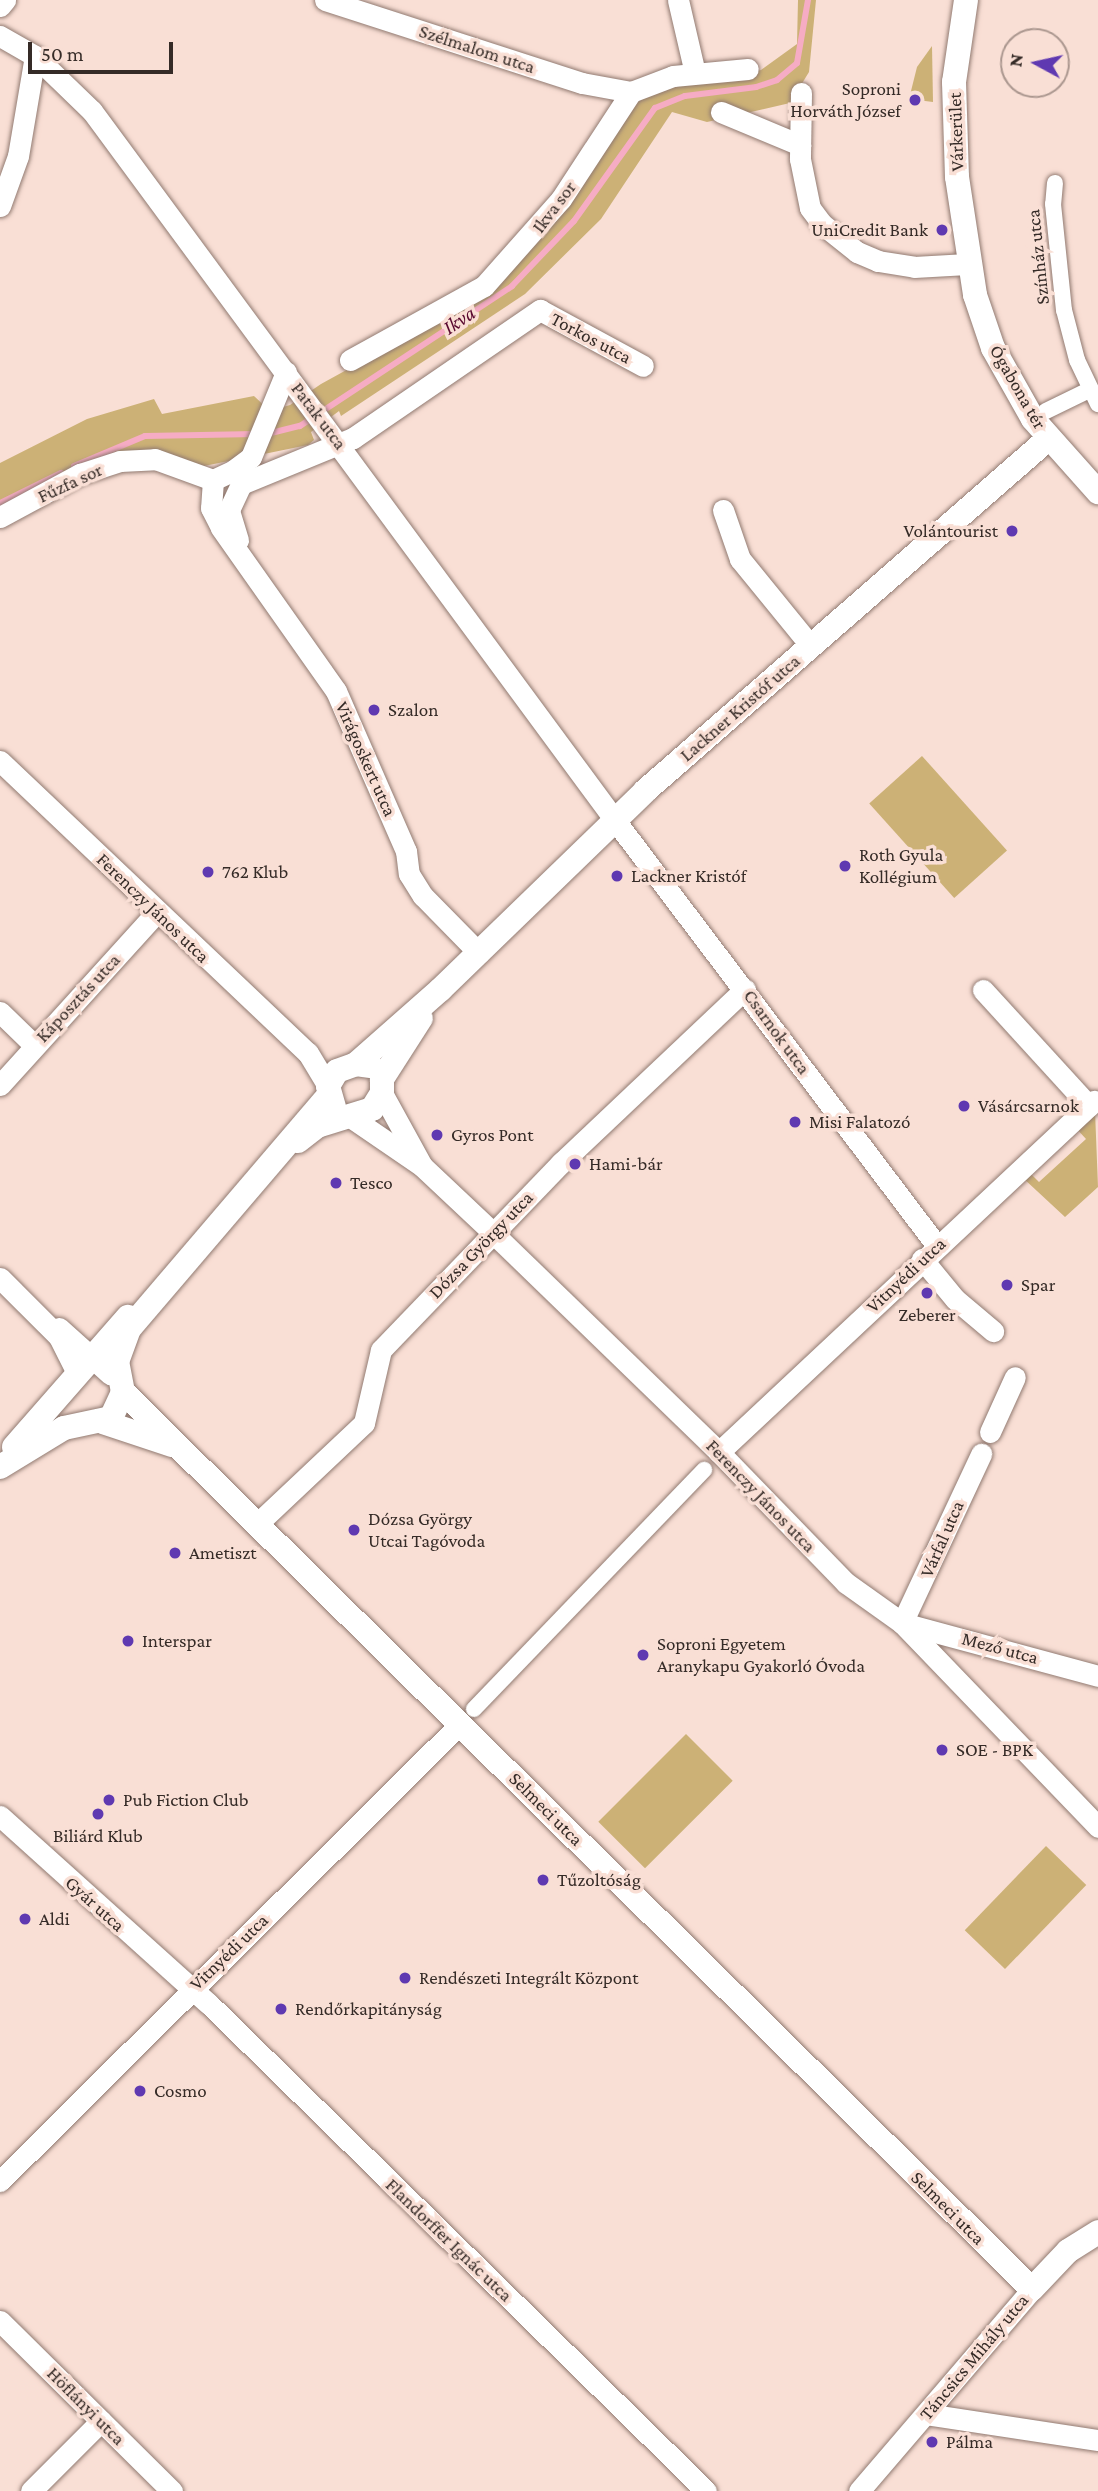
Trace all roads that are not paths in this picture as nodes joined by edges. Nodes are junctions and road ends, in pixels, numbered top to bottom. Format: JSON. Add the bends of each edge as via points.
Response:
{"nodes":[{"id":1,"x":5,"y":0,"type":"edge"},
{"id":2,"x":325,"y":0,"type":"edge"},
{"id":3,"x":678,"y":0,"type":"edge"},
{"id":4,"x":966,"y":0,"type":"edge"},
{"id":5,"x":0,"y":6,"type":"edge"},
{"id":6,"x":0,"y":36,"type":"edge"},
{"id":7,"x":35,"y":57,"type":"junction"},
{"id":8,"x":748,"y":69,"type":"dead end"},
{"id":9,"x":695,"y":73,"type":"junction"},
{"id":10,"x":631,"y":92,"type":"junction"},
{"id":11,"x":801,"y":93,"type":"dead end"},
{"id":12,"x":721,"y":111,"type":"dead end"},
{"id":13,"x":800,"y":145,"type":"junction"},
{"id":14,"x":1055,"y":183,"type":"dead end"},
{"id":15,"x":0,"y":206,"type":"edge"},
{"id":16,"x":967,"y":264,"type":"junction"},
{"id":17,"x":350,"y":360,"type":"dead end"},
{"id":18,"x":643,"y":366,"type":"dead end"},
{"id":19,"x":286,"y":372,"type":"junction"},
{"id":20,"x":1093,"y":397,"type":"edge"},
{"id":21,"x":1046,"y":411,"type":"dead end"},
{"id":22,"x":1048,"y":439,"type":"junction"},
{"id":23,"x":341,"y":444,"type":"junction"},
{"id":24,"x":213,"y":480,"type":"junction"},
{"id":25,"x":1098,"y":492,"type":"edge"},
{"id":26,"x":723,"y":510,"type":"dead end"},
{"id":27,"x":0,"y":517,"type":"edge"},
{"id":28,"x":247,"y":565,"type":"junction"},
{"id":29,"x":811,"y":646,"type":"junction"},
{"id":30,"x":0,"y":761,"type":"edge"},
{"id":31,"x":614,"y":819,"type":"junction"},
{"id":32,"x":157,"y":912,"type":"junction"},
{"id":33,"x":479,"y":953,"type":"junction"},
{"id":34,"x":442,"y":989,"type":"junction"},
{"id":35,"x":745,"y":989,"type":"junction"},
{"id":36,"x":983,"y":990,"type":"dead end"},
{"id":37,"x":0,"y":1012,"type":"edge"},
{"id":38,"x":34,"y":1045,"type":"junction"},
{"id":39,"x":308,"y":1053,"type":"junction"},
{"id":40,"x":351,"y":1065,"type":"junction"},
{"id":41,"x":0,"y":1085,"type":"edge"},
{"id":42,"x":382,"y":1086,"type":"junction"},
{"id":43,"x":329,"y":1090,"type":"junction"},
{"id":44,"x":349,"y":1117,"type":"junction"},
{"id":45,"x":422,"y":1166,"type":"junction"},
{"id":46,"x":268,"y":1167,"type":"junction"},
{"id":47,"x":493,"y":1233,"type":"junction"},
{"id":48,"x":930,"y":1252,"type":"junction"},
{"id":49,"x":0,"y":1278,"type":"edge"},
{"id":50,"x":162,"y":1286,"type":"junction"},
{"id":51,"x":993,"y":1331,"type":"dead end"},
{"id":52,"x":78,"y":1374,"type":"junction"},
{"id":53,"x":1016,"y":1377,"type":"dead end"},
{"id":54,"x":118,"y":1384,"type":"junction"},
{"id":55,"x":94,"y":1423,"type":"junction"},
{"id":56,"x":990,"y":1432,"type":"dead end"},
{"id":57,"x":178,"y":1447,"type":"junction"},
{"id":58,"x":719,"y":1452,"type":"junction"},
{"id":59,"x":981,"y":1454,"type":"dead end"},
{"id":60,"x":0,"y":1461,"type":"edge"},
{"id":61,"x":0,"y":1467,"type":"edge"},
{"id":62,"x":704,"y":1470,"type":"dead end"},
{"id":63,"x":257,"y":1524,"type":"junction"},
{"id":64,"x":902,"y":1623,"type":"junction"},
{"id":65,"x":1098,"y":1676,"type":"edge"},
{"id":66,"x":467,"y":1717,"type":"junction"},
{"id":67,"x":0,"y":1816,"type":"edge"},
{"id":68,"x":1098,"y":1827,"type":"edge"},
{"id":69,"x":192,"y":1988,"type":"junction"},
{"id":70,"x":0,"y":2180,"type":"edge"},
{"id":71,"x":1098,"y":2232,"type":"edge"},
{"id":72,"x":1032,"y":2290,"type":"junction"},
{"id":73,"x":0,"y":2321,"type":"edge"},
{"id":74,"x":926,"y":2414,"type":"junction"},
{"id":75,"x":101,"y":2421,"type":"junction"},
{"id":76,"x":1098,"y":2440,"type":"edge"},
{"id":77,"x":31,"y":2491,"type":"edge"},
{"id":78,"x":172,"y":2491,"type":"edge"},
{"id":79,"x":706,"y":2491,"type":"edge"},
{"id":80,"x":859,"y":2491,"type":"edge"}],
"edges":[{"from":1,"to":5,"type":"street"},
{"from":2,"to":10,"type":"street","name":"Szélmalom utca","via":[[582,83]]},
{"from":3,"to":9,"type":"street"},
{"from":4,"to":16,"type":"street","name":"Várkerület","via":[[954,82],[957,177]]},
{"from":6,"to":7,"type":"street","name":"Patak utca"},
{"from":7,"to":15,"type":"street","via":[[18,156]]},
{"from":7,"to":19,"type":"street","name":"Patak utca","via":[[92,111]]},
{"from":8,"to":9,"type":"street"},
{"from":9,"to":10,"type":"street"},
{"from":10,"to":17,"type":"street","name":"Ikva sor","via":[[553,210],[484,286]]},
{"from":11,"to":13,"type":"street"},
{"from":12,"to":13,"type":"street"},
{"from":13,"to":16,"type":"street","via":[[810,208],[835,238],[878,261],[914,267]]},
{"from":14,"to":20,"type":"street","name":"Színház utca","via":[[1053,204],[1065,310]]},
{"from":16,"to":22,"type":"street","name":"Ógabona tér","via":[[993,348]]},
{"from":18,"to":23,"type":"street","name":"Torkos utca","via":[[540,310]]},
{"from":19,"to":23,"type":"street","name":"Patak utca"},
{"from":19,"to":24,"type":"street","via":[[258,442],[243,464]]},
{"from":20,"to":21,"type":"street","name":"Ógabona tér"},
{"from":22,"to":25,"type":"street","name":"Ógabona tér"},
{"from":22,"to":29,"type":"street","name":"Lackner Kristóf utca"},
{"from":23,"to":28,"type":"street","name":"Virágoskert utca","via":[[241,484],[229,510]]},
{"from":23,"to":31,"type":"street","name":"Patak utca"},
{"from":24,"to":27,"type":"street","name":"Fűzfa sor","via":[[155,459],[120,461],[80,474]]},
{"from":24,"to":28,"type":"street","name":"Virágoskert utca","via":[[211,508]]},
{"from":26,"to":29,"type":"street","via":[[740,559]]},
{"from":28,"to":33,"type":"street","name":"Virágoskert utca","via":[[336,691],[401,839],[409,874],[423,896]]},
{"from":29,"to":31,"type":"street","name":"Lackner Kristóf utca"},
{"from":30,"to":32,"type":"street","name":"Ferenczy János utca"},
{"from":31,"to":33,"type":"street","name":"Lackner Kristóf utca"},
{"from":31,"to":35,"type":"street","name":"Csarnok utca"},
{"from":32,"to":38,"type":"street","name":"Káposztás utca"},
{"from":32,"to":39,"type":"street","name":"Ferenczy János utca"},
{"from":33,"to":34,"type":"street","name":"Lackner Kristóf utca"},
{"from":34,"to":40,"type":"street","name":"Lackner Kristóf utca"},
{"from":34,"to":42,"type":"street","name":"Lackner Kristóf utca"},
{"from":35,"to":47,"type":"street","name":"Dózsa György utca"},
{"from":35,"to":48,"type":"street","name":"Csarnok utca"},
{"from":36,"to":48,"type":"street","name":"Vitnyédi utca","via":[[1091,1104]]},
{"from":37,"to":38,"type":"street"},
{"from":38,"to":41,"type":"street","name":"Káposztás utca"},
{"from":39,"to":40,"type":"street","name":"Ferenczy János utca","via":[[328,1064]]},
{"from":39,"to":43,"type":"street","name":"Ferenczy János utca"},
{"from":40,"to":42,"type":"street","via":[[368,1065]]},
{"from":40,"to":43,"type":"street","name":"Lackner Kristóf utca","via":[[337,1071]]},
{"from":42,"to":44,"type":"street","name":"Lackner Kristóf utca","via":[[372,1108]]},
{"from":42,"to":45,"type":"street","name":"Ferenczy János utca"},
{"from":43,"to":44,"type":"street","via":[[331,1105]]},
{"from":43,"to":46,"type":"street","name":"Lackner Kristóf utca"},
{"from":44,"to":45,"type":"street","name":"Ferenczy János utca"},
{"from":44,"to":46,"type":"street","name":"Lackner Kristóf utca","via":[[317,1126]]},
{"from":45,"to":47,"type":"street","name":"Ferenczy János utca"},
{"from":46,"to":50,"type":"street","name":"Lackner Kristóf utca"},
{"from":47,"to":58,"type":"street","name":"Ferenczy János utca"},
{"from":47,"to":63,"type":"street","name":"Dózsa György utca","via":[[381,1350],[364,1423]]},
{"from":48,"to":51,"type":"street","name":"Csarnok utca","via":[[955,1299]]},
{"from":48,"to":58,"type":"street","name":"Vitnyédi utca"},
{"from":49,"to":52,"type":"street","via":[[59,1337]]},
{"from":50,"to":52,"type":"street","name":"Lackner Kristóf utca"},
{"from":50,"to":54,"type":"street","name":"Lackner Kristóf utca","via":[[122,1343]]},
{"from":52,"to":54,"type":"street"},
{"from":52,"to":55,"type":"street","via":[[67,1408]]},
{"from":52,"to":60,"type":"street","name":"Lackner Kristóf utca"},
{"from":53,"to":56,"type":"street"},
{"from":54,"to":55,"type":"street","via":[[116,1412]]},
{"from":54,"to":57,"type":"street","name":"Selmeci utca"},
{"from":55,"to":57,"type":"street","name":"Selmeci utca"},
{"from":55,"to":61,"type":"street","via":[[46,1437]]},
{"from":57,"to":63,"type":"street","name":"Selmeci utca"},
{"from":58,"to":64,"type":"street","name":"Ferenczy János utca","via":[[846,1583]]},
{"from":59,"to":64,"type":"street","name":"Várfal utca"},
{"from":62,"to":66,"type":"street","name":"Vitnyédi utca"},
{"from":63,"to":66,"type":"street","name":"Selmeci utca"},
{"from":64,"to":65,"type":"street","name":"Mező utca"},
{"from":64,"to":68,"type":"street","name":"Ferenczy János utca"},
{"from":66,"to":69,"type":"street","name":"Vitnyédi utca"},
{"from":66,"to":72,"type":"street","name":"Selmeci utca"},
{"from":67,"to":69,"type":"street","name":"Gyár utca"},
{"from":69,"to":70,"type":"street","name":"Vitnyédi utca"},
{"from":69,"to":79,"type":"street","name":"Flandorffer Ignác utca"},
{"from":71,"to":72,"type":"street","name":"Táncsics Mihály utca","via":[[1068,2251]]},
{"from":72,"to":74,"type":"street","name":"Táncsics Mihály utca"},
{"from":73,"to":75,"type":"street","name":"Höflányi utca"},
{"from":74,"to":76,"type":"street"},
{"from":74,"to":80,"type":"street","name":"Táncsics Mihály utca"},
{"from":75,"to":77,"type":"street"},
{"from":75,"to":78,"type":"street","name":"Höflányi utca"}]}
